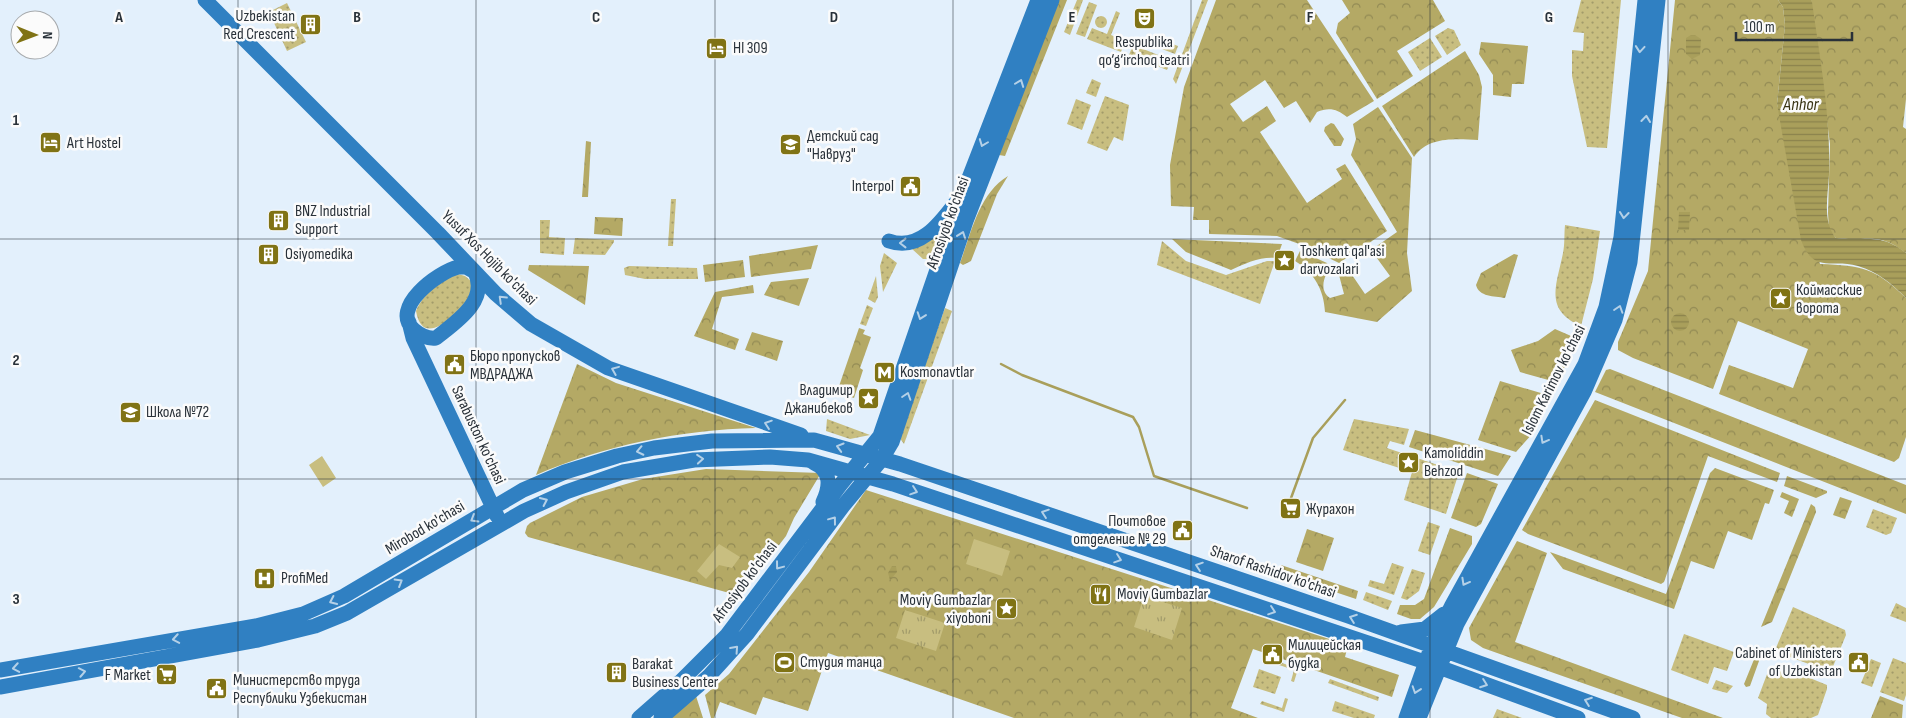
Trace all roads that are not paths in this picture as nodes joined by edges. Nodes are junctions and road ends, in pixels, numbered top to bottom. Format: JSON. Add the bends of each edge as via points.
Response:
{"nodes":[{"id":1,"x":205,"y":0,"type":"edge"},
{"id":2,"x":1038,"y":0,"type":"edge"},
{"id":3,"x":1052,"y":0,"type":"edge"},
{"id":4,"x":1645,"y":0,"type":"edge"},
{"id":5,"x":1658,"y":0,"type":"edge"},
{"id":6,"x":964,"y":192,"type":"junction"},
{"id":7,"x":438,"y":233,"type":"junction"},
{"id":8,"x":889,"y":241,"type":"dead end"},
{"id":9,"x":475,"y":272,"type":"junction"},
{"id":10,"x":438,"y":277,"type":"junction"},
{"id":11,"x":940,"y":279,"type":"junction"},
{"id":12,"x":409,"y":322,"type":"junction"},
{"id":13,"x":436,"y":338,"type":"junction"},
{"id":14,"x":1596,"y":352,"type":"junction"},
{"id":15,"x":424,"y":360,"type":"junction"},
{"id":16,"x":886,"y":439,"type":"junction"},
{"id":17,"x":814,"y":440,"type":"junction"},
{"id":18,"x":867,"y":455,"type":"junction"},
{"id":19,"x":882,"y":459,"type":"junction"},
{"id":20,"x":808,"y":460,"type":"junction"},
{"id":21,"x":900,"y":464,"type":"junction"},
{"id":22,"x":852,"y":472,"type":"junction"},
{"id":23,"x":868,"y":476,"type":"junction"},
{"id":24,"x":893,"y":484,"type":"junction"},
{"id":25,"x":493,"y":507,"type":"junction"},
{"id":26,"x":816,"y":516,"type":"junction"},
{"id":27,"x":501,"y":524,"type":"junction"},
{"id":28,"x":1452,"y":605,"type":"junction"},
{"id":29,"x":1388,"y":630,"type":"junction"},
{"id":30,"x":1438,"y":648,"type":"junction"},
{"id":31,"x":1432,"y":664,"type":"junction"},
{"id":32,"x":0,"y":670,"type":"edge"},
{"id":33,"x":0,"y":687,"type":"edge"},
{"id":34,"x":639,"y":718,"type":"edge"},
{"id":35,"x":661,"y":718,"type":"edge"},
{"id":36,"x":1406,"y":718,"type":"edge"},
{"id":37,"x":1419,"y":718,"type":"edge"},
{"id":38,"x":1578,"y":718,"type":"edge"},
{"id":39,"x":1633,"y":718,"type":"edge"}],
"edges":[{"from":1,"to":7,"type":"main road","name":"Yusuf Xos Hojib ko'chasi"},
{"from":2,"to":6,"type":"main road","name":"Afrosiyob ko'chasi","one_way":true},
{"from":11,"to":3,"type":"main road","name":"Afrosiyob ko'chasi","one_way":true},
{"from":4,"to":14,"type":"main road","name":"Islom Karimov ko'chasi","one_way":true,"via":[[1621,237]]},
{"from":14,"to":5,"type":"main road","name":"Islom Karimov ko'chasi","one_way":true,"via":[[1619,308],[1632,254]]},
{"from":6,"to":8,"type":"main road","one_way":true,"via":[[941,221],[922,237],[907,244]]},
{"from":6,"to":11,"type":"main road","name":"Afrosiyob ko'chasi"},
{"from":7,"to":9,"type":"main road","name":"Yusuf Xos Hojib ko'chasi"},
{"from":7,"to":10,"type":"main road","via":[[445,254]]},
{"from":9,"to":10,"type":"main road","via":[[458,267]]},
{"from":9,"to":13,"type":"main road","via":[[479,289],[475,302]]},
{"from":17,"to":9,"type":"main road","name":"Yusuf Xos Hojib ko'chasi","one_way":true,"via":[[599,363],[531,324]]},
{"from":10,"to":12,"type":"main road","via":[[410,304]]},
{"from":11,"to":16,"type":"main road","name":"Afrosiyob ko'chasi"},
{"from":12,"to":13,"type":"main road","via":[[422,336]]},
{"from":12,"to":15,"type":"main road","name":"Sarabuston ko'chasi"},
{"from":13,"to":15,"type":"main road","via":[[426,349]]},
{"from":14,"to":28,"type":"main road","name":"Islom Karimov ko'chasi","one_way":true},
{"from":14,"to":30,"type":"main road","name":"Islom Karimov ko'chasi","via":[[1578,403]]},
{"from":15,"to":25,"type":"main road","name":"Sarabuston ko'chasi"},
{"from":16,"to":18,"type":"main road","name":"Afrosiyob ko'chasi"},
{"from":16,"to":19,"type":"main road","name":"Afrosiyob ko'chasi"},
{"from":16,"to":21,"type":"main road"},
{"from":18,"to":17,"type":"main road","name":"Mirobod ko'chasi","one_way":true},
{"from":17,"to":25,"type":"main road","name":"Mirobod ko'chasi","one_way":true,"via":[[730,440],[634,452],[548,479]]},
{"from":18,"to":19,"type":"main road","name":"Sharof Rashidov ko'chasi"},
{"from":18,"to":22,"type":"main road","name":"Afrosiyob ko'chasi"},
{"from":18,"to":23,"type":"main road"},
{"from":19,"to":21,"type":"main road","name":"Sharof Rashidov ko'chasi"},
{"from":19,"to":23,"type":"main road","name":"Afrosiyob ko'chasi"},
{"from":19,"to":24,"type":"main road","name":"Afrosiyob ko'chasi"},
{"from":20,"to":22,"type":"main road","name":"Mirobod ko'chasi"},
{"from":20,"to":26,"type":"main road","via":[[822,467],[828,480],[827,492]]},
{"from":27,"to":20,"type":"main road","name":"Mirobod ko'chasi","one_way":true,"via":[[566,492],[642,468],[731,457]]},
{"from":29,"to":21,"type":"main road","name":"Sharof Rashidov ko'chasi","one_way":true},
{"from":22,"to":23,"type":"main road"},
{"from":22,"to":26,"type":"main road","name":"Afrosiyob ko'chasi"},
{"from":23,"to":24,"type":"main road"},
{"from":35,"to":23,"type":"main road","name":"Afrosiyob ko'chasi","one_way":true,"via":[[734,650]]},
{"from":24,"to":31,"type":"main road","one_way":true},
{"from":25,"to":27,"type":"main road","name":"Sarabuston ko'chasi"},
{"from":25,"to":32,"type":"main road","name":"Mirobod ko'chasi","one_way":true,"via":[[344,596],[303,614],[256,626]]},
{"from":26,"to":34,"type":"main road","name":"Afrosiyob ko'chasi","one_way":true,"via":[[718,645]]},
{"from":33,"to":27,"type":"main road","name":"Mirobod ko'chasi","one_way":true,"via":[[258,640],[315,626],[347,613]]},
{"from":28,"to":29,"type":"main road","via":[[1425,629],[1408,632]]},
{"from":28,"to":30,"type":"main road","name":"Islom Karimov ko'chasi"},
{"from":29,"to":30,"type":"main road","name":"Sharof Rashidov ko'chasi"},
{"from":30,"to":31,"type":"main road","name":"Islom Karimov ko'chasi"},
{"from":39,"to":30,"type":"main road","name":"Sharof Rashidov ko'chasi","one_way":true},
{"from":31,"to":36,"type":"main road","name":"Islom Karimov ko'chasi","one_way":true},
{"from":31,"to":37,"type":"main road","name":"Islom Karimov ko'chasi"},
{"from":31,"to":38,"type":"main road","one_way":true}]}
